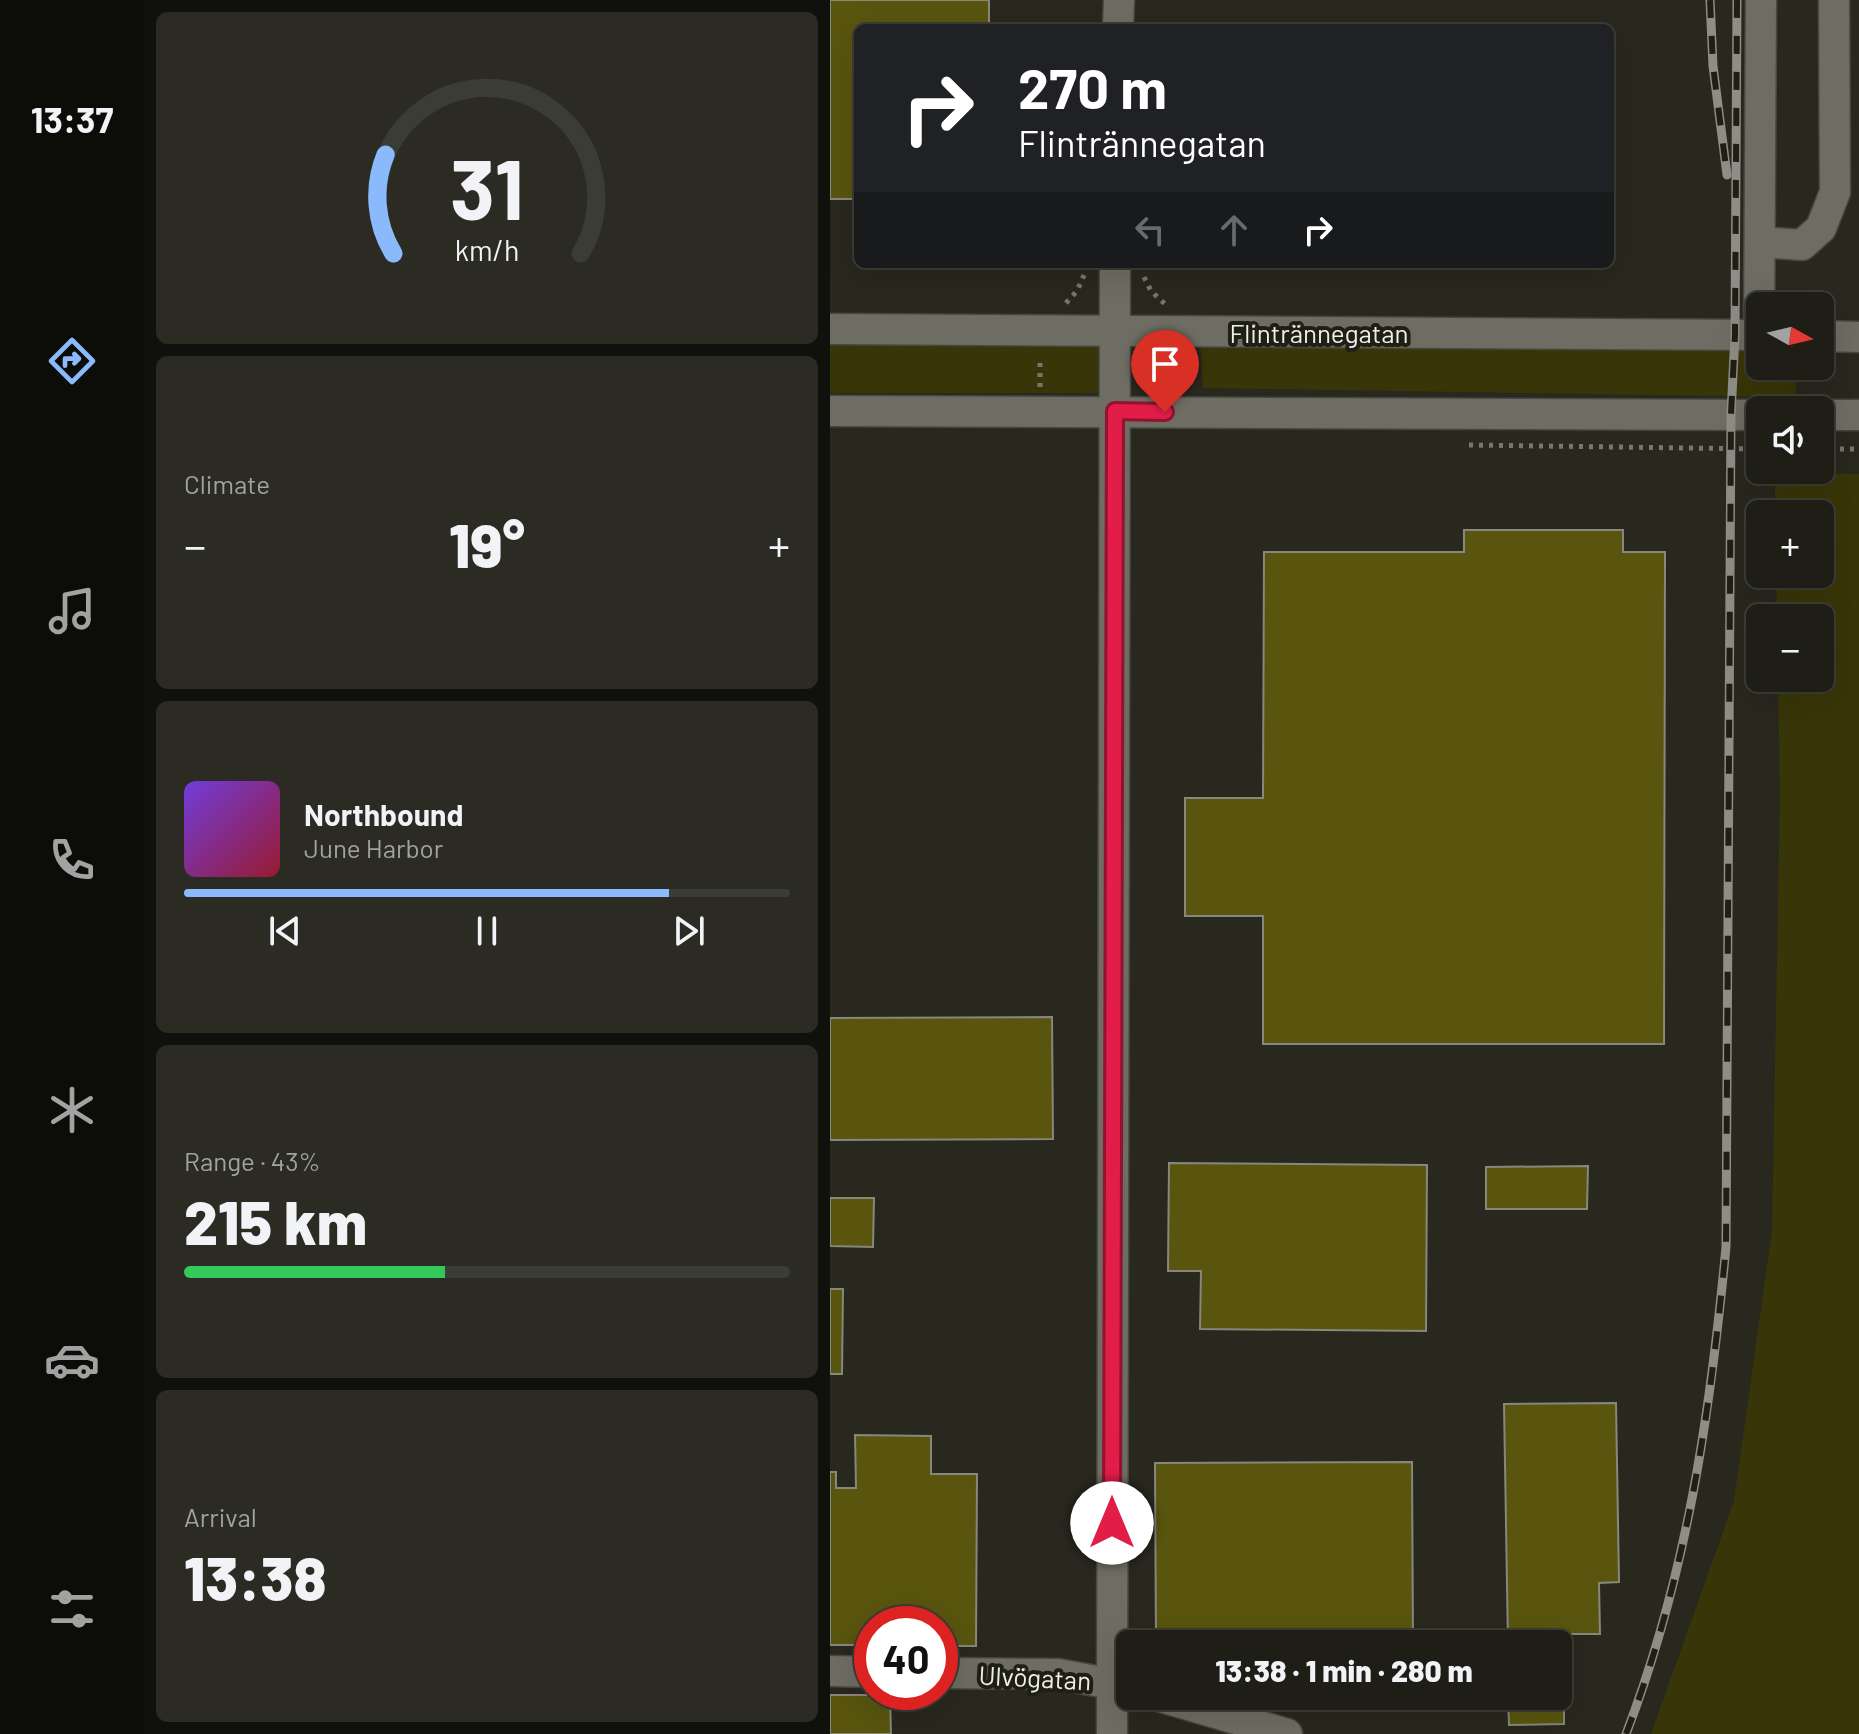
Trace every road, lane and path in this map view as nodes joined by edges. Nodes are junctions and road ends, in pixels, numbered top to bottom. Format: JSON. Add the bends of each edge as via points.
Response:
{"nodes":[{"id":1,"x":1119,"y":0,"type":"edge"},
{"id":2,"x":1761,"y":0,"type":"edge"},
{"id":3,"x":1834,"y":0,"type":"edge"},
{"id":4,"x":1118,"y":24,"type":"edge"},
{"id":5,"x":1760,"y":242,"type":"junction"},
{"id":6,"x":1085,"y":268,"type":"edge"},
{"id":7,"x":1129,"y":269,"type":"edge"},
{"id":8,"x":1760,"y":292,"type":"edge"},
{"id":9,"x":1065,"y":304,"type":"dead end"},
{"id":10,"x":1165,"y":304,"type":"dead end"},
{"id":11,"x":830,"y":329,"type":"edge"},
{"id":12,"x":1040,"y":330,"type":"junction"},
{"id":13,"x":1115,"y":330,"type":"junction"},
{"id":14,"x":1188,"y":331,"type":"junction"},
{"id":15,"x":1746,"y":335,"type":"edge"},
{"id":16,"x":1834,"y":336,"type":"edge"},
{"id":17,"x":1859,"y":337,"type":"edge"},
{"id":18,"x":830,"y":411,"type":"edge"},
{"id":19,"x":1040,"y":411,"type":"junction"},
{"id":20,"x":1115,"y":411,"type":"junction"},
{"id":21,"x":1190,"y":412,"type":"junction"},
{"id":22,"x":1746,"y":415,"type":"edge"},
{"id":23,"x":1834,"y":415,"type":"edge"},
{"id":24,"x":1859,"y":415,"type":"edge"},
{"id":25,"x":1834,"y":449,"type":"edge"},
{"id":26,"x":1859,"y":449,"type":"edge"},
{"id":27,"x":1121,"y":1630,"type":"edge"},
{"id":28,"x":830,"y":1671,"type":"edge"},
{"id":29,"x":854,"y":1672,"type":"edge"},
{"id":30,"x":958,"y":1673,"type":"edge"},
{"id":31,"x":1116,"y":1684,"type":"edge"},
{"id":32,"x":1116,"y":1710,"type":"edge"},
{"id":33,"x":1206,"y":1710,"type":"edge"},
{"id":34,"x":1112,"y":1734,"type":"edge"},
{"id":35,"x":1287,"y":1734,"type":"edge"}],
"edges":[{"from":1,"to":4,"type":"street"},
{"from":2,"to":5,"type":"street"},
{"from":3,"to":5,"type":"street","via":[[1835,192],[1821,228],[1802,245]]},
{"from":5,"to":8,"type":"street"},
{"from":6,"to":9,"type":"path"},
{"from":7,"to":10,"type":"path"},
{"from":7,"to":13,"type":"street"},
{"from":11,"to":12,"type":"street","name":"Flintrännegatan"},
{"from":12,"to":13,"type":"street","name":"Flintrännegatan"},
{"from":12,"to":19,"type":"path"},
{"from":13,"to":14,"type":"street","name":"Flintrännegatan"},
{"from":13,"to":20,"type":"street"},
{"from":14,"to":15,"type":"street","name":"Flintrännegatan"},
{"from":14,"to":21,"type":"path"},
{"from":16,"to":17,"type":"street"},
{"from":18,"to":19,"type":"street"},
{"from":19,"to":20,"type":"street"},
{"from":20,"to":21,"type":"street"},
{"from":20,"to":27,"type":"street"},
{"from":21,"to":22,"type":"street"},
{"from":23,"to":24,"type":"street"},
{"from":25,"to":26,"type":"path"},
{"from":28,"to":29,"type":"street"},
{"from":30,"to":31,"type":"street","name":"Ulvögatan","via":[[1058,1674]]},
{"from":32,"to":34,"type":"street"},
{"from":33,"to":35,"type":"street"}]}
